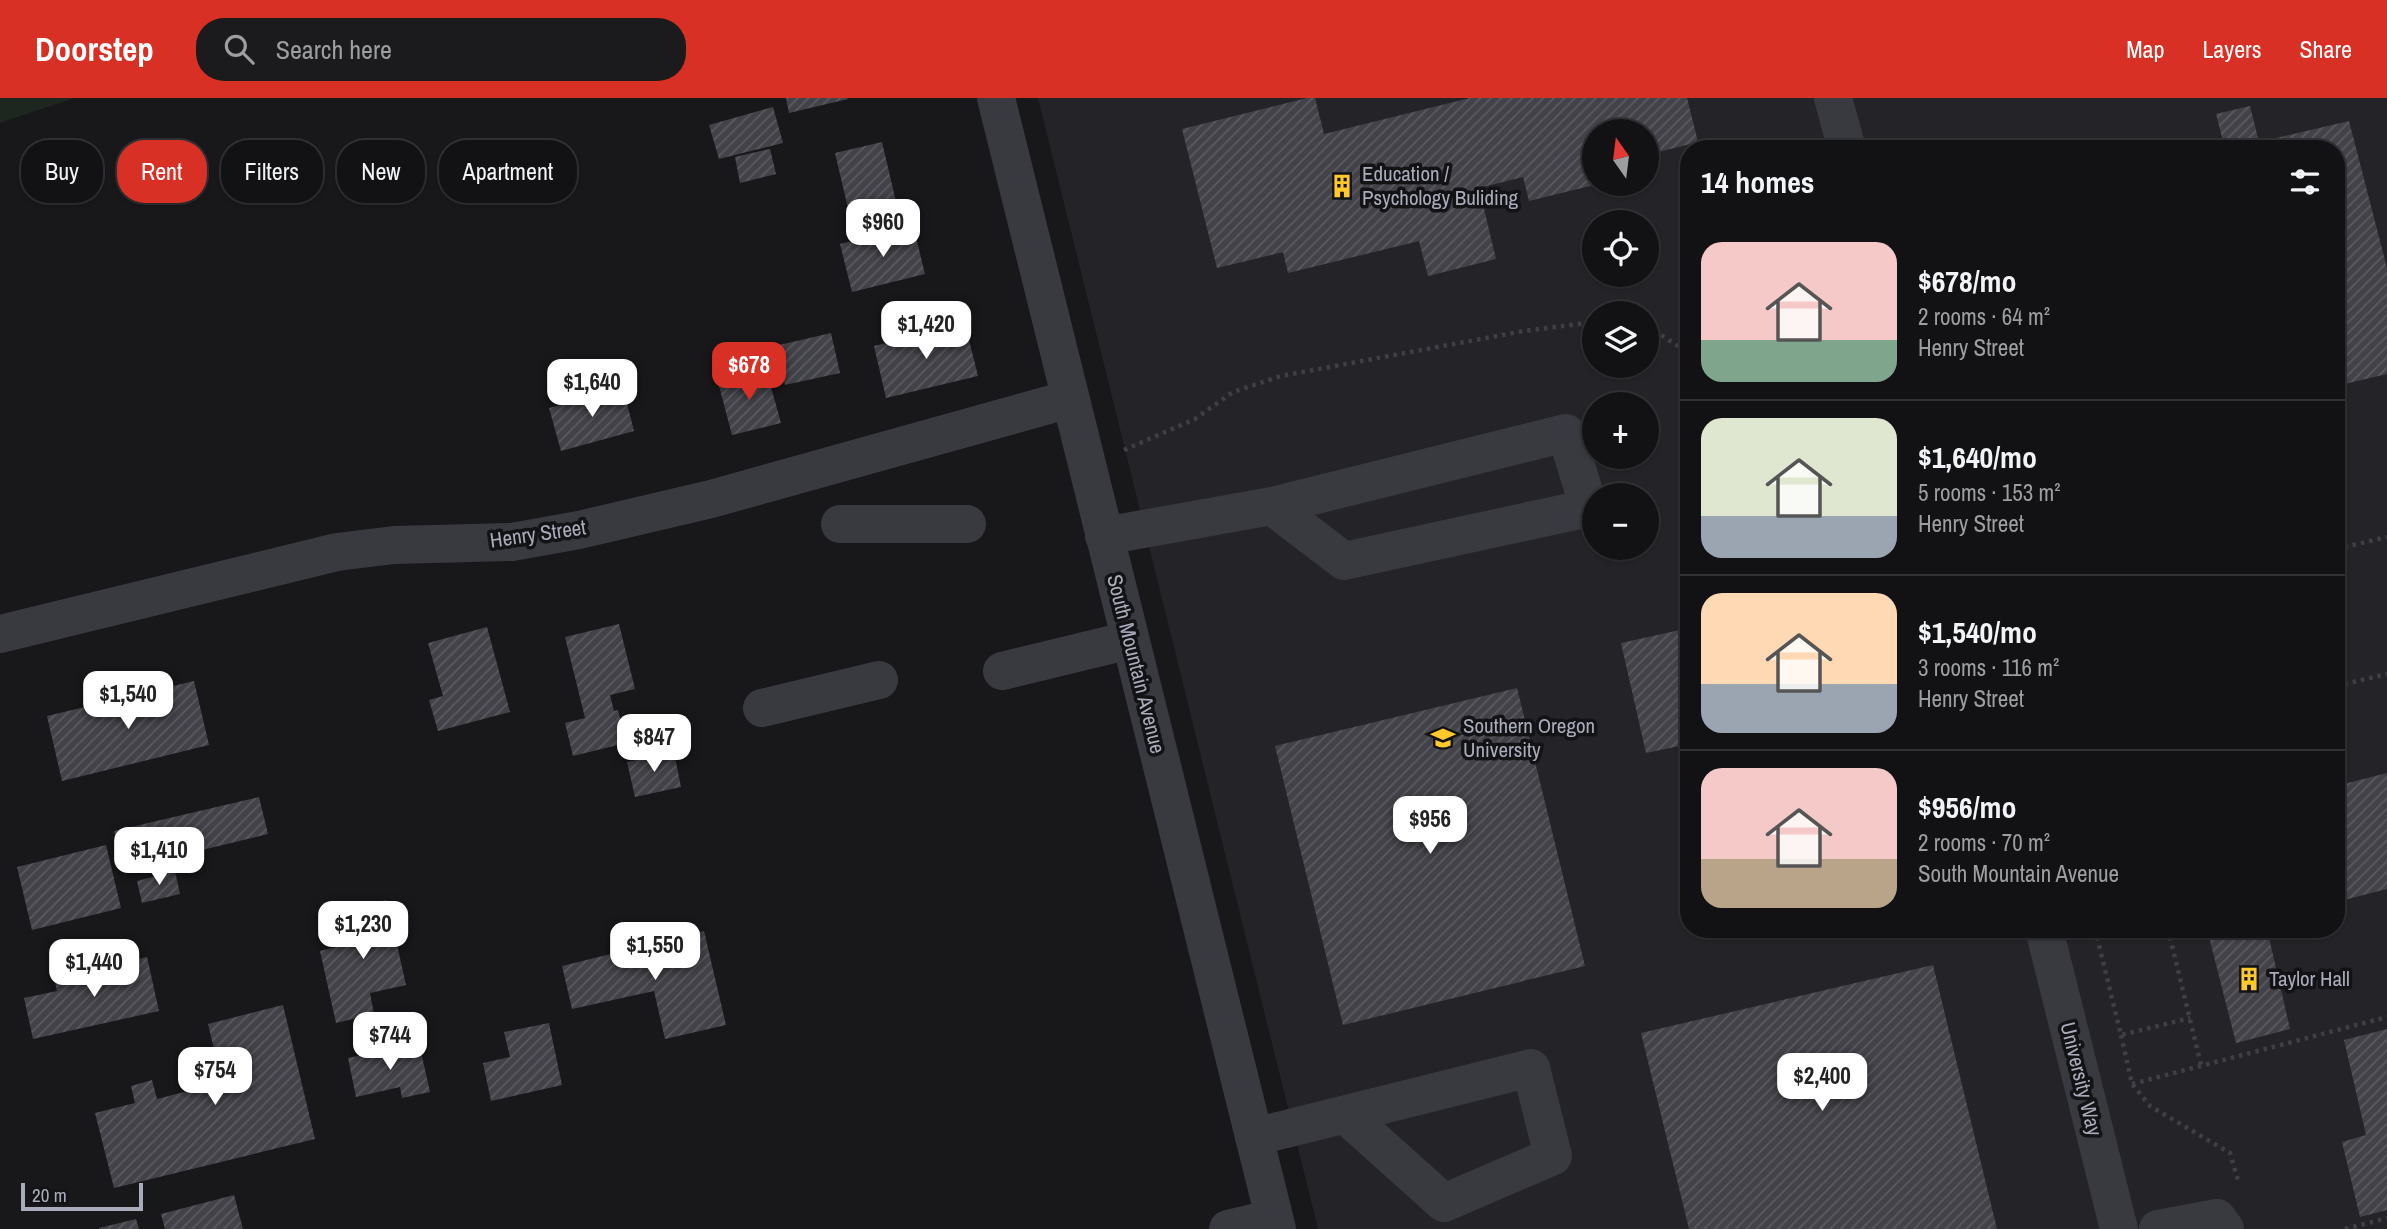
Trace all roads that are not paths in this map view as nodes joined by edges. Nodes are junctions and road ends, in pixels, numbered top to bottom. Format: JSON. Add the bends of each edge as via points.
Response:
{"nodes":[{"id":1,"x":996,"y":98,"type":"edge"},
{"id":2,"x":1833,"y":98,"type":"edge"},
{"id":3,"x":1845,"y":140,"type":"edge"},
{"id":4,"x":1070,"y":399,"type":"junction"},
{"id":5,"x":1272,"y":506,"type":"junction"},
{"id":6,"x":840,"y":524,"type":"dead end"},
{"id":7,"x":967,"y":524,"type":"dead end"},
{"id":8,"x":1104,"y":536,"type":"junction"},
{"id":9,"x":0,"y":634,"type":"edge"},
{"id":10,"x":1130,"y":640,"type":"junction"},
{"id":11,"x":1002,"y":671,"type":"dead end"},
{"id":12,"x":880,"y":680,"type":"dead end"},
{"id":13,"x":762,"y":708,"type":"dead end"},
{"id":14,"x":2046,"y":938,"type":"edge"},
{"id":15,"x":1346,"y":1115,"type":"junction"},
{"id":16,"x":1254,"y":1137,"type":"junction"},
{"id":17,"x":1276,"y":1223,"type":"edge"},
{"id":18,"x":1228,"y":1229,"type":"edge"},
{"id":19,"x":2119,"y":1229,"type":"edge"},
{"id":20,"x":2158,"y":1229,"type":"edge"},
{"id":21,"x":2225,"y":1229,"type":"edge"}],
"edges":[{"from":1,"to":4,"type":"street","name":"South Mountain Avenue"},
{"from":2,"to":3,"type":"street"},
{"from":4,"to":8,"type":"street","name":"South Mountain Avenue"},
{"from":4,"to":9,"type":"street","name":"Henry Street","via":[[711,499],[579,530],[512,542],[394,545],[337,552]]},
{"from":5,"to":5,"type":"street","via":[[1344,561],[1588,508],[1566,433]]},
{"from":5,"to":8,"type":"street"},
{"from":6,"to":7,"type":"street"},
{"from":8,"to":10,"type":"street","name":"South Mountain Avenue"},
{"from":10,"to":11,"type":"street"},
{"from":10,"to":16,"type":"street","name":"South Mountain Avenue"},
{"from":12,"to":13,"type":"street"},
{"from":14,"to":19,"type":"street","name":"University Way"},
{"from":15,"to":15,"type":"street","via":[[1444,1203],[1553,1156],[1531,1068]]},
{"from":15,"to":16,"type":"street"},
{"from":16,"to":17,"type":"street","name":"South Mountain Avenue"},
{"from":17,"to":18,"type":"street"},
{"from":20,"to":21,"type":"street","via":[[2217,1217]]}]}
